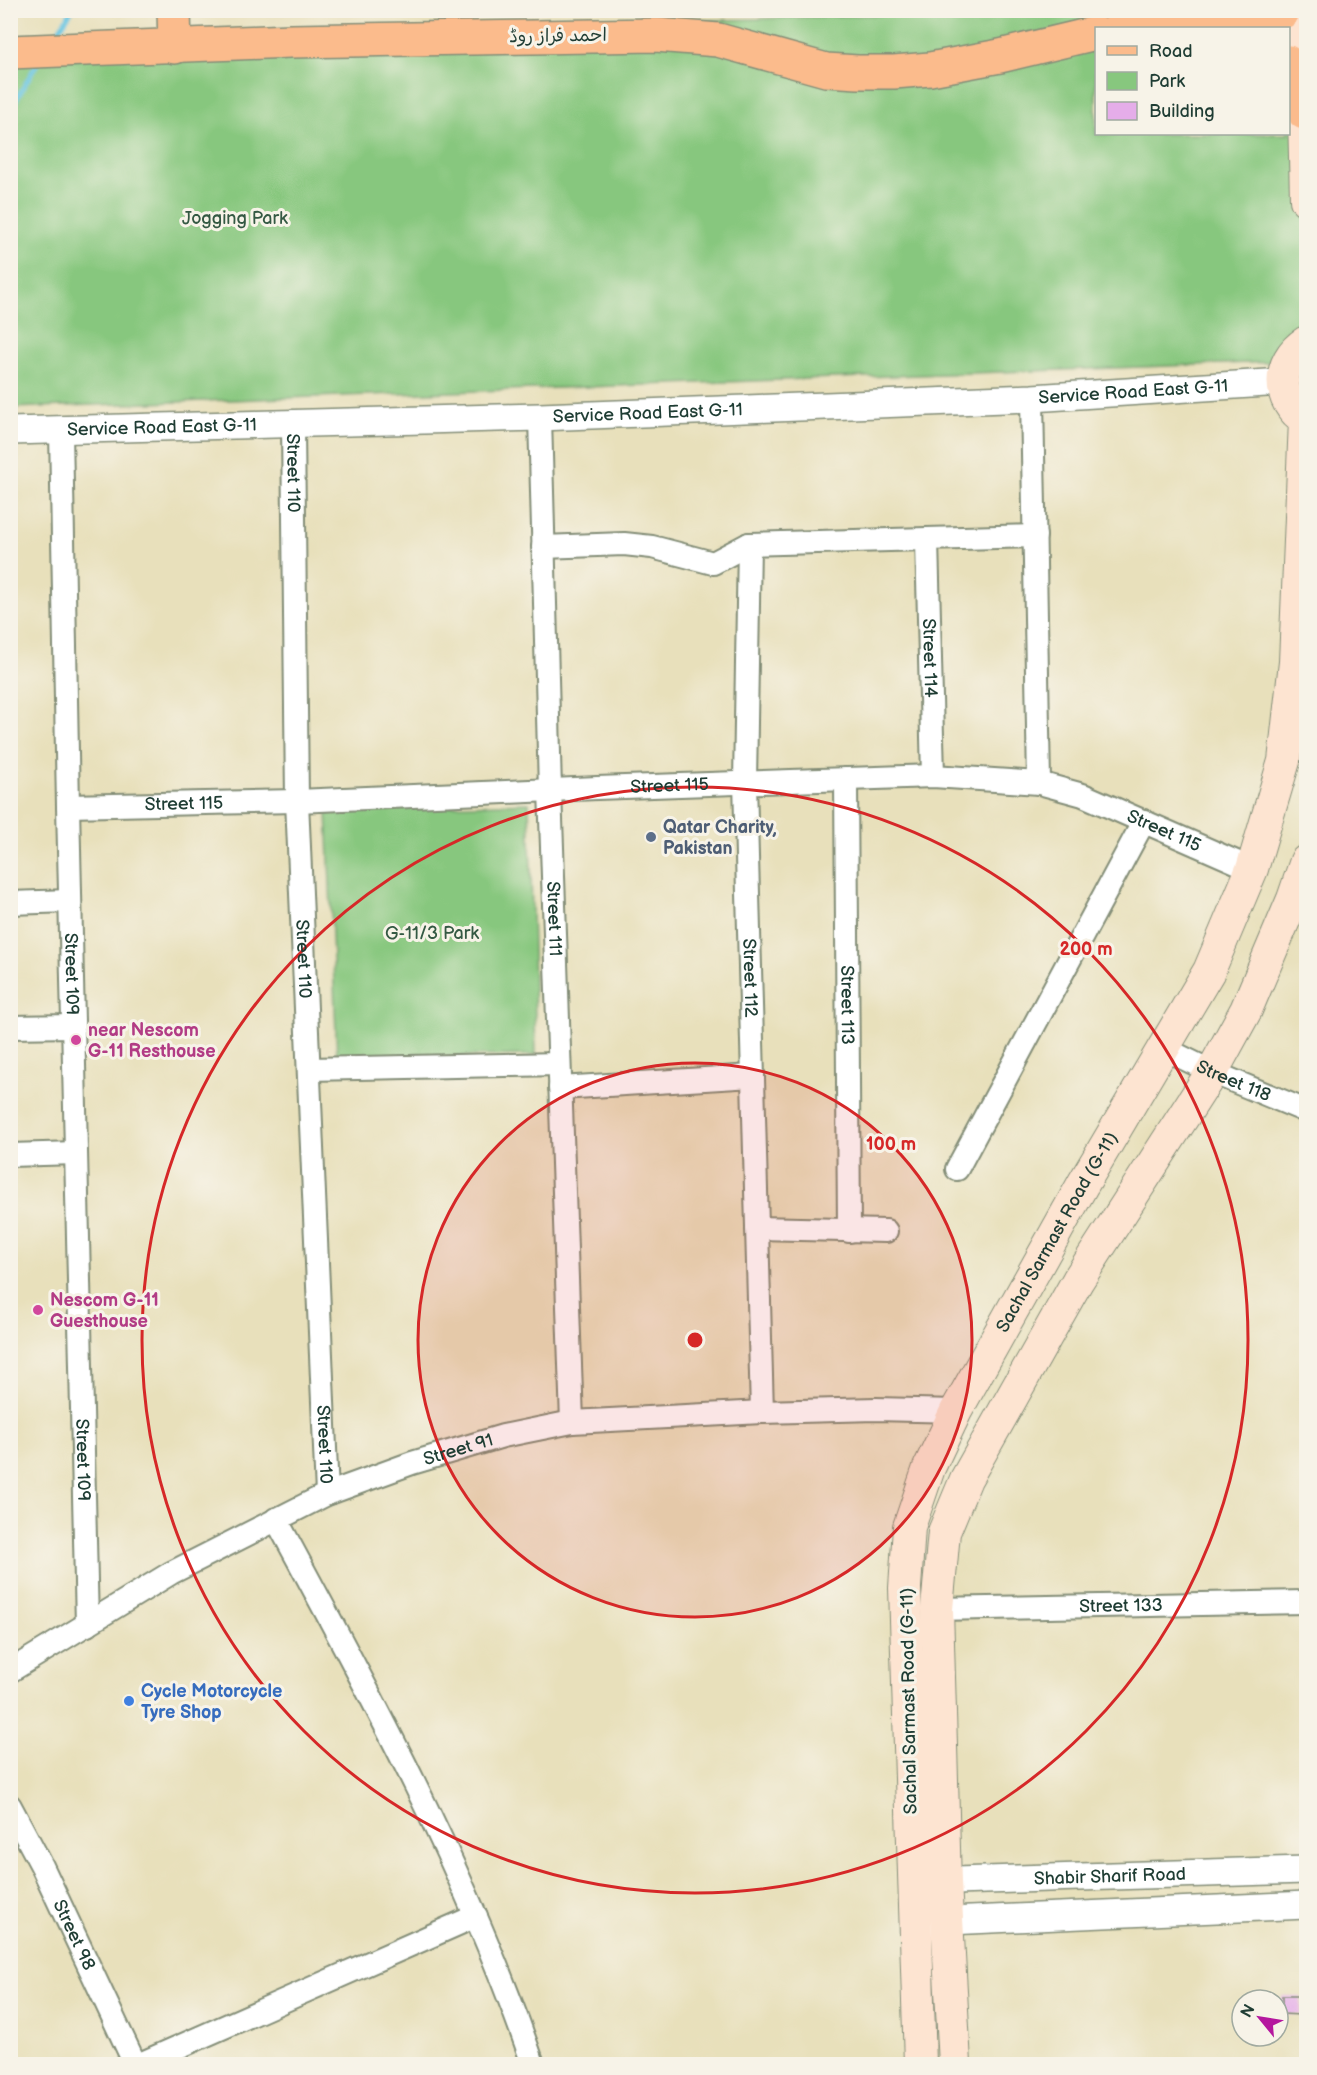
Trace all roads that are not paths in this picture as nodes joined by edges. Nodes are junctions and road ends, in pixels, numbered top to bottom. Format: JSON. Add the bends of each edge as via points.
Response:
{"nodes":[{"id":1,"x":174,"y":10,"type":"edge"},
{"id":2,"x":1289,"y":21,"type":"edge"},
{"id":3,"x":1128,"y":27,"type":"edge"},
{"id":4,"x":1290,"y":27,"type":"edge"},
{"id":5,"x":1095,"y":33,"type":"edge"},
{"id":6,"x":175,"y":47,"type":"junction"},
{"id":7,"x":10,"y":52,"type":"edge"},
{"id":8,"x":1290,"y":68,"type":"edge"},
{"id":9,"x":1304,"y":113,"type":"junction"},
{"id":10,"x":1306,"y":200,"type":"edge"},
{"id":11,"x":1306,"y":342,"type":"edge"},
{"id":12,"x":1283,"y":382,"type":"junction"},
{"id":13,"x":1032,"y":398,"type":"junction"},
{"id":14,"x":540,"y":417,"type":"junction"},
{"id":15,"x":1306,"y":420,"type":"edge"},
{"id":16,"x":293,"y":425,"type":"junction"},
{"id":17,"x":10,"y":431,"type":"edge"},
{"id":18,"x":61,"y":431,"type":"junction"},
{"id":19,"x":1035,"y":536,"type":"junction"},
{"id":20,"x":927,"y":540,"type":"junction"},
{"id":21,"x":749,"y":544,"type":"junction"},
{"id":22,"x":543,"y":547,"type":"junction"},
{"id":23,"x":933,"y":776,"type":"junction"},
{"id":24,"x":846,"y":779,"type":"junction"},
{"id":25,"x":745,"y":782,"type":"junction"},
{"id":26,"x":1039,"y":783,"type":"junction"},
{"id":27,"x":550,"y":790,"type":"junction"},
{"id":28,"x":297,"y":801,"type":"junction"},
{"id":29,"x":68,"y":806,"type":"junction"},
{"id":30,"x":1144,"y":821,"type":"junction"},
{"id":31,"x":1306,"y":861,"type":"edge"},
{"id":32,"x":1252,"y":869,"type":"junction"},
{"id":33,"x":70,"y":901,"type":"junction"},
{"id":34,"x":1300,"y":902,"type":"edge"},
{"id":35,"x":10,"y":903,"type":"edge"},
{"id":36,"x":73,"y":1026,"type":"junction"},
{"id":37,"x":10,"y":1027,"type":"edge"},
{"id":38,"x":1163,"y":1048,"type":"junction"},
{"id":39,"x":559,"y":1064,"type":"junction"},
{"id":40,"x":309,"y":1069,"type":"junction"},
{"id":41,"x":1212,"y":1072,"type":"junction"},
{"id":42,"x":753,"y":1076,"type":"junction"},
{"id":43,"x":560,"y":1088,"type":"junction"},
{"id":44,"x":1306,"y":1111,"type":"edge"},
{"id":45,"x":76,"y":1153,"type":"junction"},
{"id":46,"x":10,"y":1155,"type":"edge"},
{"id":47,"x":957,"y":1169,"type":"dead end"},
{"id":48,"x":757,"y":1228,"type":"junction"},
{"id":49,"x":849,"y":1231,"type":"junction"},
{"id":50,"x":886,"y":1231,"type":"dead end"},
{"id":51,"x":956,"y":1411,"type":"junction"},
{"id":52,"x":762,"y":1412,"type":"junction"},
{"id":53,"x":572,"y":1422,"type":"junction"},
{"id":54,"x":327,"y":1494,"type":"junction"},
{"id":55,"x":276,"y":1519,"type":"junction"},
{"id":56,"x":1306,"y":1602,"type":"edge"},
{"id":57,"x":937,"y":1609,"type":"junction"},
{"id":58,"x":87,"y":1624,"type":"junction"},
{"id":59,"x":10,"y":1671,"type":"edge"},
{"id":60,"x":10,"y":1806,"type":"edge"},
{"id":61,"x":1300,"y":1871,"type":"edge"},
{"id":62,"x":1133,"y":1876,"type":"junction"},
{"id":63,"x":945,"y":1882,"type":"junction"},
{"id":64,"x":914,"y":1883,"type":"junction"},
{"id":65,"x":1301,"y":1905,"type":"edge"},
{"id":66,"x":1135,"y":1913,"type":"junction"},
{"id":67,"x":476,"y":1916,"type":"junction"},
{"id":68,"x":948,"y":1921,"type":"junction"},
{"id":69,"x":915,"y":1922,"type":"junction"},
{"id":70,"x":135,"y":2064,"type":"edge"},
{"id":71,"x":140,"y":2064,"type":"edge"},
{"id":72,"x":533,"y":2064,"type":"edge"},
{"id":73,"x":920,"y":2064,"type":"edge"},
{"id":74,"x":954,"y":2064,"type":"edge"}],
"edges":[{"from":1,"to":6,"type":"main road"},
{"from":2,"to":3,"type":"main road","via":[[1260,21],[1239,14]]},
{"from":4,"to":9,"type":"main road"},
{"from":5,"to":6,"type":"main road","name":"احمد فراز روڈ","via":[[1000,56],[894,72],[826,70],[718,40],[656,34]]},
{"from":6,"to":7,"type":"main road","name":"احمد فراز روڈ"},
{"from":8,"to":9,"type":"main road"},
{"from":9,"to":10,"type":"main road"},
{"from":11,"to":12,"type":"main road","via":[[1290,357]]},
{"from":12,"to":13,"type":"street","name":"Service Road East G-11"},
{"from":12,"to":15,"type":"main road","via":[[1285,397]]},
{"from":13,"to":14,"type":"street","name":"Service Road East G-11"},
{"from":13,"to":19,"type":"street"},
{"from":14,"to":16,"type":"street","name":"Service Road East G-11"},
{"from":14,"to":22,"type":"street","name":"Street 111"},
{"from":15,"to":32,"type":"main road","name":"Sachal Sarmast Road (G-11)","via":[[1295,662],[1284,761]]},
{"from":16,"to":18,"type":"street","name":"Service Road East G-11"},
{"from":16,"to":28,"type":"street","name":"Street 110"},
{"from":17,"to":18,"type":"street","name":"Service Road East G-11"},
{"from":18,"to":29,"type":"street","name":"Street 109"},
{"from":19,"to":20,"type":"street"},
{"from":19,"to":26,"type":"street"},
{"from":20,"to":21,"type":"street"},
{"from":20,"to":23,"type":"street","name":"Street 114"},
{"from":21,"to":22,"type":"street","via":[[713,563],[624,544]]},
{"from":21,"to":25,"type":"street","name":"Street 112"},
{"from":22,"to":27,"type":"street","name":"Street 111"},
{"from":23,"to":24,"type":"street","name":"Street 115"},
{"from":23,"to":26,"type":"street","name":"Street 115"},
{"from":24,"to":25,"type":"street","name":"Street 115"},
{"from":24,"to":49,"type":"street","name":"Street 113"},
{"from":25,"to":27,"type":"street","name":"Street 115"},
{"from":25,"to":42,"type":"street","name":"Street 112"},
{"from":26,"to":30,"type":"street","name":"Street 115","via":[[1083,795]]},
{"from":27,"to":28,"type":"street","name":"Street 115"},
{"from":27,"to":39,"type":"street","name":"Street 111"},
{"from":28,"to":29,"type":"street","name":"Street 115"},
{"from":28,"to":40,"type":"street","name":"Street 110"},
{"from":29,"to":33,"type":"street","name":"Street 109"},
{"from":30,"to":32,"type":"street","name":"Street 115"},
{"from":30,"to":47,"type":"street"},
{"from":31,"to":34,"type":"main road","name":"Sachal Sarmast Road (G-11)"},
{"from":32,"to":38,"type":"main road","name":"Sachal Sarmast Road (G-11)","via":[[1209,971]]},
{"from":33,"to":35,"type":"street"},
{"from":33,"to":36,"type":"street","name":"Street 109"},
{"from":34,"to":41,"type":"main road","name":"Sachal Sarmast Road (G-11)"},
{"from":36,"to":37,"type":"street"},
{"from":36,"to":45,"type":"street","name":"Street 109"},
{"from":38,"to":41,"type":"street","name":"Street 118"},
{"from":38,"to":51,"type":"main road","name":"Sachal Sarmast Road (G-11)"},
{"from":39,"to":40,"type":"street"},
{"from":39,"to":43,"type":"street","name":"Street 111"},
{"from":40,"to":54,"type":"street","name":"Street 110"},
{"from":41,"to":44,"type":"street","name":"Street 118"},
{"from":41,"to":57,"type":"main road","name":"Sachal Sarmast Road (G-11)","via":[[1078,1280],[966,1479],[944,1532]]},
{"from":42,"to":43,"type":"street"},
{"from":42,"to":48,"type":"street","name":"Street 112"},
{"from":43,"to":53,"type":"street","name":"Street 111"},
{"from":45,"to":46,"type":"street"},
{"from":45,"to":58,"type":"street","name":"Street 109"},
{"from":48,"to":49,"type":"street"},
{"from":48,"to":52,"type":"street","name":"Street 112"},
{"from":49,"to":50,"type":"street"},
{"from":51,"to":52,"type":"street","name":"Street 91"},
{"from":51,"to":64,"type":"main road","name":"Sachal Sarmast Road (G-11)","via":[[929,1468],[909,1527],[905,1588]]},
{"from":52,"to":53,"type":"street","name":"Street 91"},
{"from":53,"to":54,"type":"street","name":"Street 91","via":[[503,1436]]},
{"from":54,"to":55,"type":"street","name":"Street 91"},
{"from":55,"to":58,"type":"street","name":"Street 91","via":[[171,1573]]},
{"from":55,"to":67,"type":"street","via":[[369,1691]]},
{"from":56,"to":57,"type":"street","name":"Street 133"},
{"from":57,"to":63,"type":"main road","name":"Sachal Sarmast Road (G-11)"},
{"from":58,"to":59,"type":"street","name":"Street 91"},
{"from":60,"to":70,"type":"street","name":"Street 98"},
{"from":61,"to":62,"type":"street","name":"Shabir Sharif Road"},
{"from":61,"to":65,"type":"street"},
{"from":62,"to":63,"type":"street","name":"Shabir Sharif Road"},
{"from":62,"to":66,"type":"street"},
{"from":63,"to":64,"type":"street","name":"Shabir Sharif Road"},
{"from":63,"to":68,"type":"main road","name":"Sachal Sarmast Road (G-11)"},
{"from":64,"to":69,"type":"main road","name":"Sachal Sarmast Road (G-11)"},
{"from":65,"to":66,"type":"street","name":"Shabir Sharif Road"},
{"from":66,"to":68,"type":"street","name":"Shabir Sharif Road"},
{"from":67,"to":71,"type":"street"},
{"from":67,"to":72,"type":"street"},
{"from":68,"to":69,"type":"street","name":"Shabir Sharif Road"},
{"from":68,"to":74,"type":"main road","name":"Sachal Sarmast Road (G-11)"},
{"from":69,"to":73,"type":"main road","name":"Sachal Sarmast Road (G-11)"}]}
